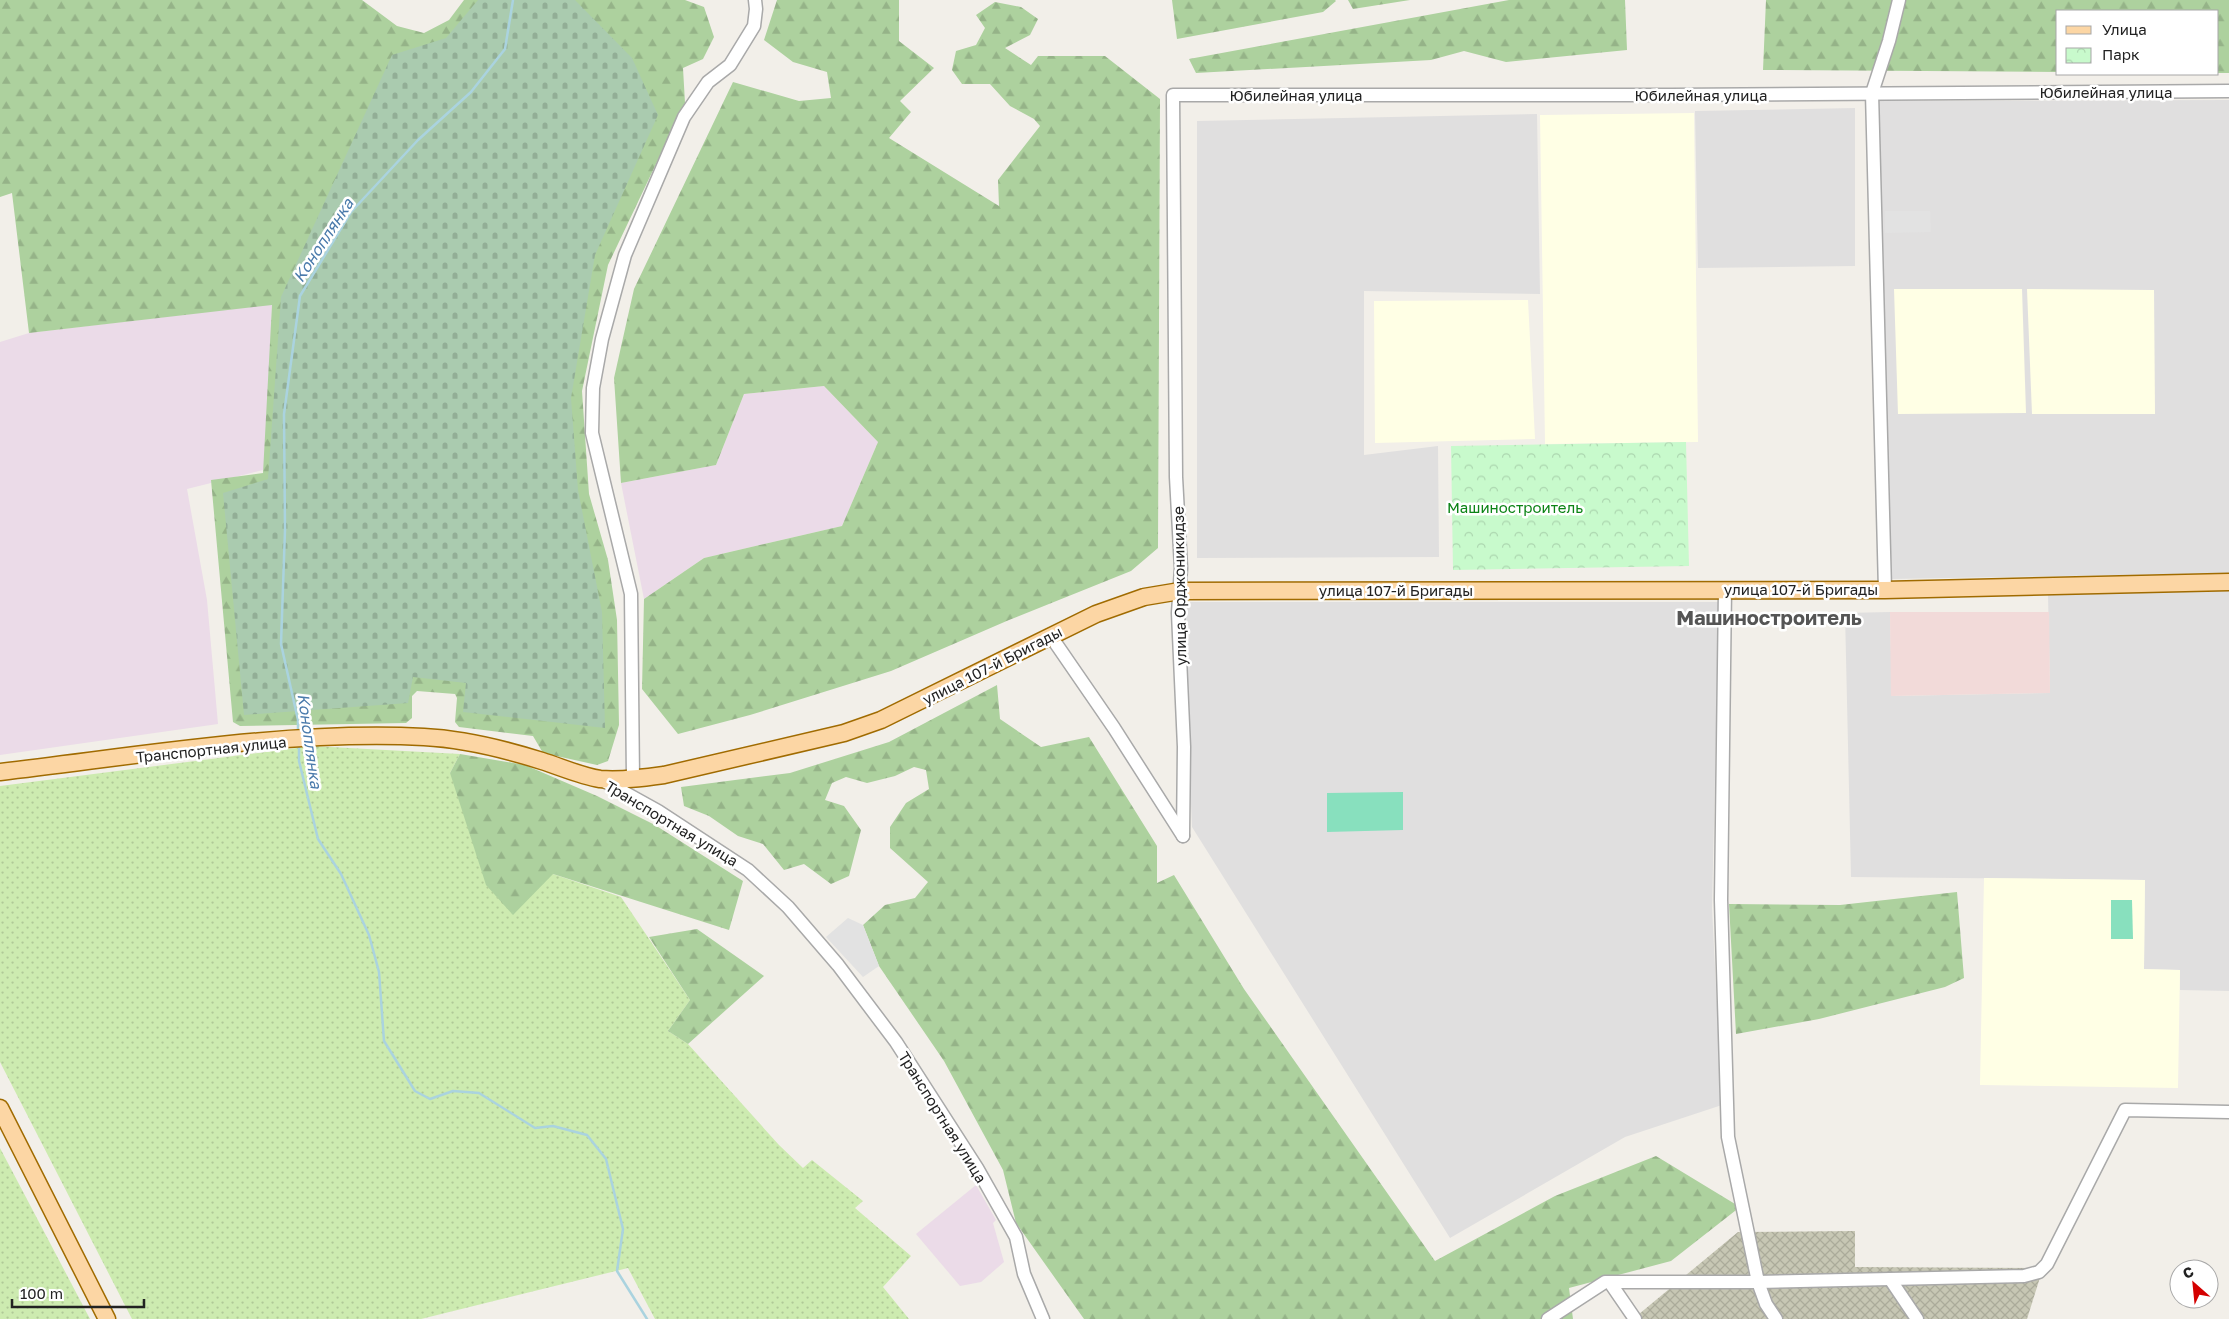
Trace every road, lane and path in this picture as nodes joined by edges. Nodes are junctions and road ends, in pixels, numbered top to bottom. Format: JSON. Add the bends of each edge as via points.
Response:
{"nodes":[{"id":1,"x":755,"y":0,"type":"edge"},
{"id":2,"x":1899,"y":0,"type":"edge"},
{"id":3,"x":2229,"y":91,"type":"edge"},
{"id":4,"x":1872,"y":93,"type":"junction"},
{"id":5,"x":1173,"y":95,"type":"joint"},
{"id":6,"x":2229,"y":582,"type":"edge"},
{"id":7,"x":1725,"y":589,"type":"junction"},
{"id":8,"x":1884,"y":590,"type":"junction"},
{"id":9,"x":1180,"y":591,"type":"junction"},
{"id":10,"x":1050,"y":635,"type":"junction"},
{"id":11,"x":0,"y":772,"type":"edge"},
{"id":12,"x":599,"y":779,"type":"junction"},
{"id":13,"x":633,"y":779,"type":"junction"},
{"id":14,"x":0,"y":1108,"type":"edge"},
{"id":15,"x":2229,"y":1112,"type":"edge"},
{"id":16,"x":1890,"y":1279,"type":"junction"},
{"id":17,"x":1758,"y":1282,"type":"junction"},
{"id":18,"x":1611,"y":1284,"type":"junction"},
{"id":19,"x":107,"y":1319,"type":"edge"},
{"id":20,"x":1043,"y":1319,"type":"edge"},
{"id":21,"x":1548,"y":1319,"type":"edge"},
{"id":22,"x":1635,"y":1319,"type":"edge"},
{"id":23,"x":1776,"y":1319,"type":"edge"},
{"id":24,"x":1917,"y":1319,"type":"edge"}],
"edges":[{"from":1,"to":13,"type":"street","via":[[754,26],[730,65],[708,82],[684,117],[625,255],[602,338],[593,388],[592,433],[631,594]]},
{"from":2,"to":4,"type":"street"},
{"from":3,"to":4,"type":"street","name":"Юбилейная улица"},
{"from":4,"to":5,"type":"street","name":"Юбилейная улица"},
{"from":4,"to":8,"type":"street"},
{"from":5,"to":9,"type":"street","name":"улица Орджоникидзе"},
{"from":6,"to":8,"type":"main road","name":"улица 107-й Бригады"},
{"from":7,"to":8,"type":"main road","name":"улица 107-й Бригады"},
{"from":7,"to":9,"type":"main road","name":"улица 107-й Бригады"},
{"from":7,"to":17,"type":"street","via":[[1721,900],[1728,1137]]},
{"from":9,"to":10,"type":"main road","name":"улица 107-й Бригады","via":[[1118,605]]},
{"from":9,"to":10,"type":"street","name":"улица Орджоникидзе","via":[[1183,836]]},
{"from":10,"to":13,"type":"main road","name":"улица 107-й Бригады","via":[[881,720],[825,737],[664,775]]},
{"from":11,"to":12,"type":"main road","name":"Транспортная улица","via":[[313,738],[408,736],[504,749]]},
{"from":12,"to":13,"type":"main road","name":"улица 107-й Бригады"},
{"from":12,"to":20,"type":"street","name":"Транспортная улица","via":[[658,811],[748,870],[788,907],[838,965],[896,1042],[977,1168],[1016,1236],[1024,1274]]},
{"from":14,"to":19,"type":"main road"},
{"from":15,"to":16,"type":"street","via":[[2125,1110],[2047,1264],[2039,1272],[2024,1276]]},
{"from":16,"to":17,"type":"street"},
{"from":16,"to":24,"type":"street"},
{"from":17,"to":18,"type":"street"},
{"from":17,"to":23,"type":"street"},
{"from":18,"to":21,"type":"street","via":[[1604,1282]]},
{"from":18,"to":22,"type":"street"}]}
